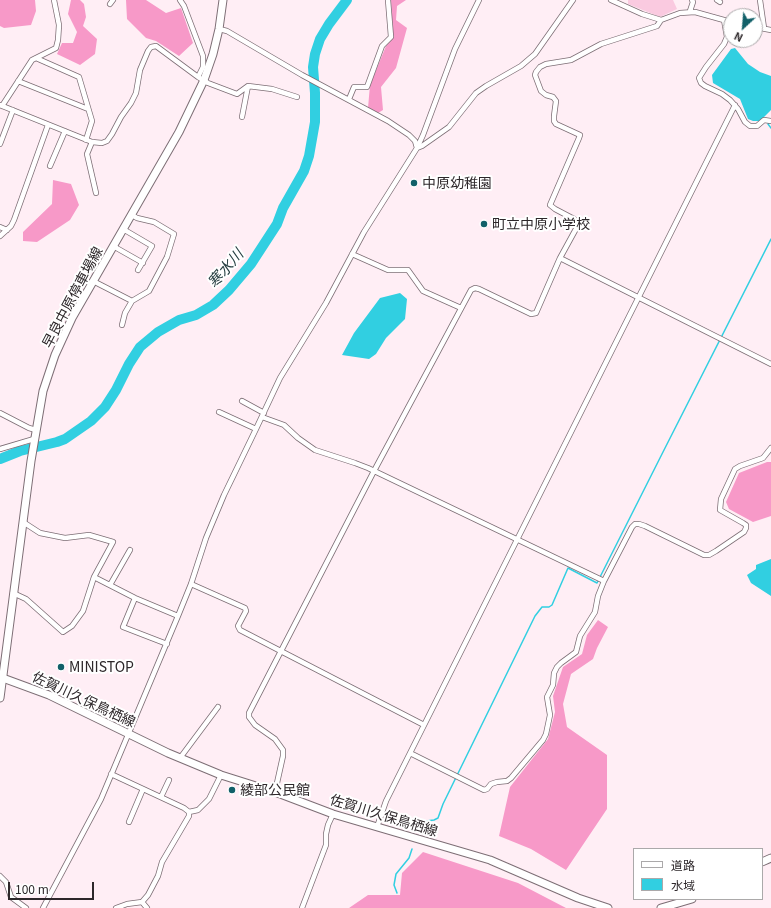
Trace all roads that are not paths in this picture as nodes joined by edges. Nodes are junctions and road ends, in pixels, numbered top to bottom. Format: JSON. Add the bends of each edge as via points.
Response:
{"nodes":[{"id":1,"x":54,"y":0,"type":"edge"},
{"id":2,"x":180,"y":0,"type":"edge"},
{"id":3,"x":223,"y":0,"type":"edge"},
{"id":4,"x":388,"y":0,"type":"edge"},
{"id":5,"x":479,"y":0,"type":"edge"},
{"id":6,"x":573,"y":0,"type":"edge"},
{"id":7,"x":611,"y":0,"type":"edge"},
{"id":8,"x":692,"y":0,"type":"edge"},
{"id":9,"x":760,"y":0,"type":"edge"},
{"id":10,"x":690,"y":11,"type":"junction"},
{"id":11,"x":661,"y":20,"type":"junction"},
{"id":12,"x":723,"y":20,"type":"edge"},
{"id":13,"x":764,"y":28,"type":"joint"},
{"id":14,"x":219,"y":29,"type":"junction"},
{"id":15,"x":771,"y":30,"type":"edge"},
{"id":16,"x":723,"y":45,"type":"edge"},
{"id":17,"x":36,"y":58,"type":"junction"},
{"id":18,"x":201,"y":78,"type":"junction"},
{"id":19,"x":18,"y":81,"type":"junction"},
{"id":20,"x":248,"y":86,"type":"junction"},
{"id":21,"x":297,"y":97,"type":"dead end"},
{"id":22,"x":348,"y":99,"type":"junction"},
{"id":23,"x":734,"y":105,"type":"junction"},
{"id":24,"x":1,"y":106,"type":"edge"},
{"id":25,"x":88,"y":109,"type":"junction"},
{"id":26,"x":13,"y":110,"type":"junction"},
{"id":27,"x":242,"y":117,"type":"dead end"},
{"id":28,"x":769,"y":121,"type":"edge"},
{"id":29,"x":48,"y":124,"type":"junction"},
{"id":30,"x":65,"y":131,"type":"junction"},
{"id":31,"x":1,"y":137,"type":"edge"},
{"id":32,"x":86,"y":140,"type":"junction"},
{"id":33,"x":92,"y":142,"type":"junction"},
{"id":34,"x":0,"y":144,"type":"edge"},
{"id":35,"x":418,"y":148,"type":"junction"},
{"id":36,"x":50,"y":166,"type":"dead end"},
{"id":37,"x":96,"y":193,"type":"dead end"},
{"id":38,"x":132,"y":214,"type":"junction"},
{"id":39,"x":0,"y":227,"type":"edge"},
{"id":40,"x":123,"y":229,"type":"junction"},
{"id":41,"x":7,"y":230,"type":"junction"},
{"id":42,"x":0,"y":236,"type":"edge"},
{"id":43,"x":113,"y":246,"type":"junction"},
{"id":44,"x":352,"y":254,"type":"junction"},
{"id":45,"x":560,"y":258,"type":"junction"},
{"id":46,"x":142,"y":263,"type":"junction"},
{"id":47,"x":138,"y":270,"type":"dead end"},
{"id":48,"x":93,"y":281,"type":"junction"},
{"id":49,"x":638,"y":296,"type":"junction"},
{"id":50,"x":132,"y":301,"type":"junction"},
{"id":51,"x":461,"y":308,"type":"junction"},
{"id":52,"x":122,"y":325,"type":"dead end"},
{"id":53,"x":771,"y":364,"type":"edge"},
{"id":54,"x":242,"y":401,"type":"dead end"},
{"id":55,"x":219,"y":412,"type":"dead end"},
{"id":56,"x":0,"y":413,"type":"edge"},
{"id":57,"x":263,"y":415,"type":"junction"},
{"id":58,"x":256,"y":429,"type":"junction"},
{"id":59,"x":36,"y":430,"type":"junction"},
{"id":60,"x":34,"y":439,"type":"junction"},
{"id":61,"x":771,"y":448,"type":"edge"},
{"id":62,"x":0,"y":449,"type":"edge"},
{"id":63,"x":374,"y":471,"type":"junction"},
{"id":64,"x":23,"y":522,"type":"junction"},
{"id":65,"x":518,"y":539,"type":"junction"},
{"id":66,"x":130,"y":550,"type":"dead end"},
{"id":67,"x":94,"y":577,"type":"junction"},
{"id":68,"x":604,"y":580,"type":"junction"},
{"id":69,"x":191,"y":584,"type":"junction"},
{"id":70,"x":110,"y":585,"type":"junction"},
{"id":71,"x":14,"y":593,"type":"junction"},
{"id":72,"x":135,"y":598,"type":"junction"},
{"id":73,"x":178,"y":616,"type":"junction"},
{"id":74,"x":167,"y":644,"type":"junction"},
{"id":75,"x":281,"y":651,"type":"junction"},
{"id":76,"x":1,"y":677,"type":"edge"},
{"id":77,"x":0,"y":698,"type":"edge"},
{"id":78,"x":218,"y":707,"type":"dead end"},
{"id":79,"x":424,"y":725,"type":"junction"},
{"id":80,"x":127,"y":734,"type":"junction"},
{"id":81,"x":410,"y":754,"type":"junction"},
{"id":82,"x":180,"y":758,"type":"junction"},
{"id":83,"x":111,"y":774,"type":"junction"},
{"id":84,"x":221,"y":775,"type":"junction"},
{"id":85,"x":169,"y":780,"type":"dead end"},
{"id":86,"x":143,"y":789,"type":"junction"},
{"id":87,"x":275,"y":792,"type":"junction"},
{"id":88,"x":161,"y":797,"type":"junction"},
{"id":89,"x":189,"y":812,"type":"junction"},
{"id":90,"x":333,"y":814,"type":"junction"},
{"id":91,"x":129,"y":822,"type":"dead end"},
{"id":92,"x":377,"y":827,"type":"junction"},
{"id":93,"x":0,"y":876,"type":"edge"},
{"id":94,"x":689,"y":900,"type":"edge"},
{"id":95,"x":142,"y":902,"type":"junction"},
{"id":96,"x":26,"y":908,"type":"edge"},
{"id":97,"x":43,"y":908,"type":"edge"},
{"id":98,"x":116,"y":908,"type":"edge"},
{"id":99,"x":147,"y":908,"type":"edge"},
{"id":100,"x":302,"y":908,"type":"edge"},
{"id":101,"x":608,"y":908,"type":"edge"},
{"id":102,"x":661,"y":908,"type":"edge"}],
"edges":[{"from":1,"to":17,"type":"street","via":[[58,25],[56,48]]},
{"from":2,"to":18,"type":"street","via":[[203,56]]},
{"from":3,"to":14,"type":"main road","name":"早良中原停車場線"},
{"from":4,"to":22,"type":"street","via":[[391,37],[382,46],[367,87],[354,87]]},
{"from":5,"to":35,"type":"street","via":[[455,49]]},
{"from":6,"to":35,"type":"street","via":[[535,54],[521,66],[476,93],[449,127]]},
{"from":7,"to":11,"type":"street"},
{"from":8,"to":10,"type":"street"},
{"from":9,"to":13,"type":"street"},
{"from":10,"to":11,"type":"street","via":[[680,12]]},
{"from":10,"to":12,"type":"street"},
{"from":11,"to":45,"type":"street","via":[[657,26],[601,44],[571,60],[546,64],[536,72],[541,91],[556,101],[556,124],[580,135],[550,205],[577,223],[575,232]]},
{"from":13,"to":15,"type":"street"},
{"from":14,"to":18,"type":"main road","name":"早良中原停車場線","via":[[213,54]]},
{"from":14,"to":22,"type":"street","via":[[227,31]]},
{"from":16,"to":23,"type":"street","via":[[699,78],[701,83],[722,94]]},
{"from":17,"to":19,"type":"street"},
{"from":17,"to":25,"type":"street","via":[[79,76]]},
{"from":18,"to":20,"type":"street","via":[[237,94]]},
{"from":18,"to":33,"type":"street","via":[[160,48],[151,47],[140,70],[136,93],[112,134],[107,141]]},
{"from":18,"to":38,"type":"main road","name":"早良中原停車場線","via":[[179,132]]},
{"from":19,"to":24,"type":"street"},
{"from":19,"to":25,"type":"street"},
{"from":20,"to":21,"type":"street","via":[[272,89]]},
{"from":20,"to":27,"type":"street"},
{"from":22,"to":35,"type":"street","via":[[409,135]]},
{"from":23,"to":28,"type":"street","via":[[750,126],[757,126],[764,120]]},
{"from":23,"to":49,"type":"street"},
{"from":24,"to":26,"type":"street"},
{"from":25,"to":32,"type":"street","via":[[92,121]]},
{"from":26,"to":29,"type":"street"},
{"from":26,"to":31,"type":"street"},
{"from":29,"to":30,"type":"street"},
{"from":29,"to":41,"type":"street","via":[[14,220]]},
{"from":30,"to":32,"type":"street"},
{"from":30,"to":36,"type":"street"},
{"from":31,"to":34,"type":"street"},
{"from":32,"to":33,"type":"street"},
{"from":33,"to":37,"type":"street","via":[[88,154]]},
{"from":35,"to":44,"type":"street","via":[[376,211]]},
{"from":38,"to":40,"type":"main road","name":"早良中原停車場線"},
{"from":38,"to":50,"type":"street","via":[[154,222],[174,234],[167,257],[148,292]]},
{"from":39,"to":41,"type":"street"},
{"from":40,"to":43,"type":"main road","name":"早良中原停車場線"},
{"from":40,"to":46,"type":"street","via":[[152,246]]},
{"from":41,"to":42,"type":"street"},
{"from":43,"to":46,"type":"street"},
{"from":43,"to":48,"type":"main road","name":"早良中原停車場線"},
{"from":44,"to":51,"type":"street","via":[[388,270],[408,270],[423,291]]},
{"from":44,"to":57,"type":"street","via":[[326,303],[280,378]]},
{"from":45,"to":49,"type":"street"},
{"from":45,"to":51,"type":"street","via":[[536,313],[530,314],[475,288],[471,290]]},
{"from":46,"to":47,"type":"street"},
{"from":48,"to":50,"type":"street"},
{"from":48,"to":59,"type":"main road","name":"早良中原停車場線","via":[[55,355],[43,391]]},
{"from":49,"to":53,"type":"street"},
{"from":49,"to":65,"type":"street"},
{"from":50,"to":52,"type":"street"},
{"from":51,"to":63,"type":"street"},
{"from":54,"to":57,"type":"street"},
{"from":55,"to":58,"type":"street"},
{"from":56,"to":59,"type":"street"},
{"from":57,"to":58,"type":"street"},
{"from":57,"to":63,"type":"street","via":[[284,425],[315,450]]},
{"from":58,"to":69,"type":"street","via":[[224,495]]},
{"from":59,"to":60,"type":"main road","name":"早良中原停車場線"},
{"from":60,"to":62,"type":"street"},
{"from":60,"to":64,"type":"main road","name":"早良中原停車場線"},
{"from":61,"to":68,"type":"street","via":[[764,458],[736,469],[721,500],[720,510],[746,525],[744,532],[716,551],[704,555],[645,526],[635,524]]},
{"from":63,"to":65,"type":"street"},
{"from":63,"to":75,"type":"street"},
{"from":64,"to":67,"type":"street","via":[[40,533],[65,538],[89,535],[113,542]]},
{"from":64,"to":71,"type":"main road","name":"早良中原停車場線"},
{"from":65,"to":68,"type":"street"},
{"from":65,"to":79,"type":"street"},
{"from":66,"to":70,"type":"street"},
{"from":67,"to":70,"type":"street"},
{"from":67,"to":71,"type":"street","via":[[83,611],[64,632],[26,599]]},
{"from":68,"to":81,"type":"street","via":[[595,612],[580,636],[576,652],[561,663],[554,673],[553,685],[547,698],[550,715],[546,734],[511,778],[491,784],[484,790]]},
{"from":69,"to":73,"type":"street"},
{"from":69,"to":75,"type":"street","via":[[245,608],[246,611],[238,626],[240,630]]},
{"from":70,"to":72,"type":"street"},
{"from":71,"to":76,"type":"main road","name":"早良中原停車場線"},
{"from":72,"to":73,"type":"street"},
{"from":72,"to":74,"type":"street","via":[[123,627]]},
{"from":73,"to":74,"type":"street"},
{"from":74,"to":80,"type":"street"},
{"from":75,"to":79,"type":"street"},
{"from":75,"to":87,"type":"street","via":[[249,713],[255,726],[275,739],[283,750]]},
{"from":76,"to":77,"type":"main road","name":"早良中原停車場線"},
{"from":76,"to":80,"type":"main road","name":"佐賀川久保鳥栖線","via":[[49,695]]},
{"from":78,"to":82,"type":"street"},
{"from":79,"to":81,"type":"street"},
{"from":80,"to":82,"type":"main road","name":"佐賀川久保鳥栖線"},
{"from":80,"to":83,"type":"street"},
{"from":81,"to":92,"type":"street","via":[[386,802]]},
{"from":82,"to":84,"type":"main road","name":"佐賀川久保鳥栖線"},
{"from":83,"to":86,"type":"street"},
{"from":83,"to":97,"type":"street","via":[[101,799]]},
{"from":84,"to":87,"type":"main road","name":"佐賀川久保鳥栖線"},
{"from":84,"to":89,"type":"street","via":[[209,799],[198,810]]},
{"from":85,"to":88,"type":"street"},
{"from":86,"to":88,"type":"street"},
{"from":86,"to":91,"type":"street"},
{"from":87,"to":90,"type":"main road","name":"佐賀川久保鳥栖線"},
{"from":88,"to":89,"type":"street"},
{"from":89,"to":95,"type":"street","via":[[162,862],[158,876]]},
{"from":90,"to":92,"type":"main road","name":"佐賀川久保鳥栖線"},
{"from":90,"to":100,"type":"street","via":[[328,825],[326,845]]},
{"from":92,"to":101,"type":"main road","name":"佐賀川久保鳥栖線","via":[[490,860],[578,898]]},
{"from":93,"to":96,"type":"street","via":[[6,882],[11,898]]},
{"from":94,"to":102,"type":"main road"},
{"from":95,"to":98,"type":"street"},
{"from":95,"to":99,"type":"street"}]}
